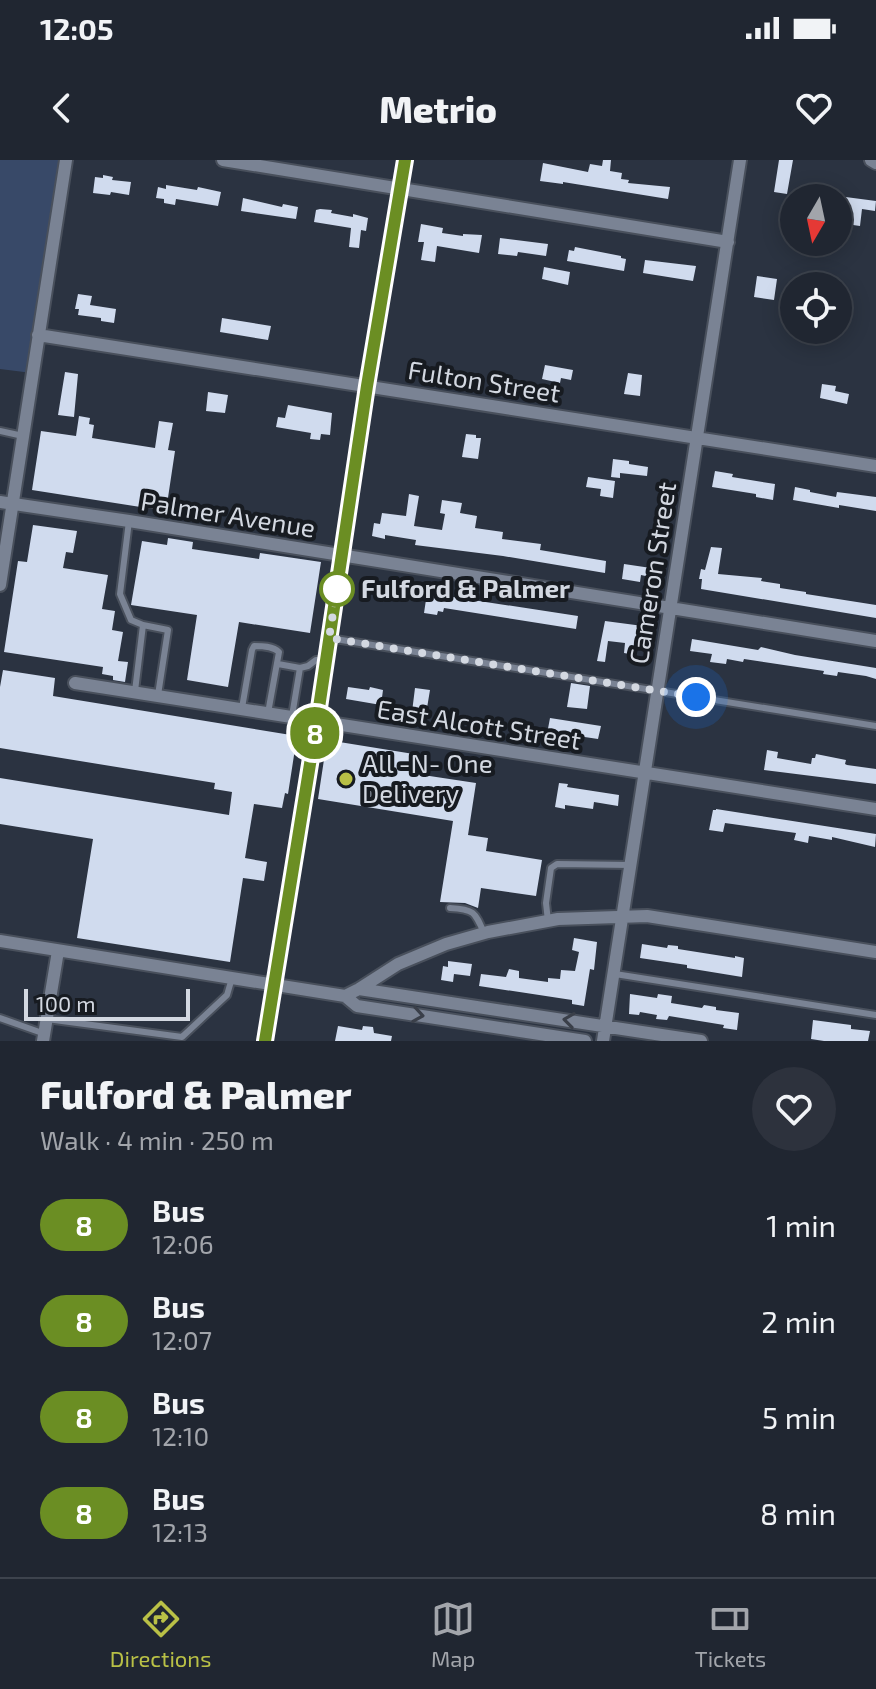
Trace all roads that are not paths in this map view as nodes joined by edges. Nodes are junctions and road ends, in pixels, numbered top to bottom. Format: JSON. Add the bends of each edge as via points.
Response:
{"nodes":[{"id":1,"x":66,"y":160,"type":"edge"},
{"id":2,"x":223,"y":160,"type":"edge"},
{"id":3,"x":405,"y":160,"type":"edge"},
{"id":4,"x":740,"y":160,"type":"edge"},
{"id":5,"x":401,"y":189,"type":"junction"},
{"id":6,"x":728,"y":242,"type":"junction"},
{"id":7,"x":38,"y":335,"type":"junction"},
{"id":8,"x":367,"y":386,"type":"junction"},
{"id":9,"x":0,"y":431,"type":"edge"},
{"id":10,"x":23,"y":436,"type":"junction"},
{"id":11,"x":697,"y":438,"type":"junction"},
{"id":12,"x":876,"y":466,"type":"edge"},
{"id":13,"x":6,"y":503,"type":"edge"},
{"id":14,"x":129,"y":521,"type":"junction"},
{"id":15,"x":342,"y":555,"type":"junction"},
{"id":16,"x":0,"y":585,"type":"edge"},
{"id":17,"x":671,"y":609,"type":"junction"},
{"id":18,"x":143,"y":625,"type":"junction"},
{"id":19,"x":329,"y":638,"type":"junction"},
{"id":20,"x":876,"y":641,"type":"edge"},
{"id":21,"x":326,"y":661,"type":"junction"},
{"id":22,"x":278,"y":664,"type":"junction"},
{"id":23,"x":300,"y":668,"type":"junction"},
{"id":24,"x":75,"y":683,"type":"dead end"},
{"id":25,"x":135,"y":691,"type":"junction"},
{"id":26,"x":657,"y":691,"type":"junction"},
{"id":27,"x":158,"y":695,"type":"junction"},
{"id":28,"x":242,"y":708,"type":"junction"},
{"id":29,"x":268,"y":713,"type":"junction"},
{"id":30,"x":291,"y":717,"type":"junction"},
{"id":31,"x":317,"y":721,"type":"junction"},
{"id":32,"x":876,"y":726,"type":"edge"},
{"id":33,"x":644,"y":773,"type":"junction"},
{"id":34,"x":876,"y":809,"type":"edge"},
{"id":35,"x":631,"y":865,"type":"junction"},
{"id":36,"x":450,"y":908,"type":"dead end"},
{"id":37,"x":623,"y":917,"type":"junction"},
{"id":38,"x":548,"y":921,"type":"junction"},
{"id":39,"x":484,"y":933,"type":"junction"},
{"id":40,"x":0,"y":941,"type":"edge"},
{"id":41,"x":58,"y":951,"type":"junction"},
{"id":42,"x":876,"y":952,"type":"edge"},
{"id":43,"x":614,"y":973,"type":"junction"},
{"id":44,"x":232,"y":978,"type":"junction"},
{"id":45,"x":274,"y":984,"type":"junction"},
{"id":46,"x":359,"y":989,"type":"junction"},
{"id":47,"x":345,"y":996,"type":"junction"},
{"id":48,"x":876,"y":1015,"type":"edge"},
{"id":49,"x":0,"y":1018,"type":"edge"},
{"id":50,"x":47,"y":1019,"type":"junction"},
{"id":51,"x":606,"y":1026,"type":"junction"},
{"id":52,"x":44,"y":1038,"type":"edge"},
{"id":53,"x":265,"y":1041,"type":"edge"},
{"id":54,"x":585,"y":1041,"type":"edge"},
{"id":55,"x":603,"y":1041,"type":"edge"},
{"id":56,"x":701,"y":1041,"type":"edge"}],
"edges":[{"from":1,"to":7,"type":"street"},
{"from":2,"to":5,"type":"street"},
{"from":3,"to":5,"type":"street"},
{"from":4,"to":6,"type":"street","name":"Cameron Street"},
{"from":5,"to":6,"type":"street"},
{"from":5,"to":8,"type":"street"},
{"from":6,"to":11,"type":"street","name":"Cameron Street"},
{"from":7,"to":8,"type":"street","name":"Fulton Street"},
{"from":7,"to":10,"type":"street"},
{"from":8,"to":11,"type":"street","name":"Fulton Street"},
{"from":8,"to":15,"type":"street"},
{"from":9,"to":10,"type":"lane"},
{"from":10,"to":13,"type":"street"},
{"from":11,"to":12,"type":"street","name":"Fulton Street"},
{"from":11,"to":17,"type":"street","name":"Cameron Street"},
{"from":13,"to":14,"type":"street","name":"Palmer Avenue"},
{"from":13,"to":16,"type":"street"},
{"from":14,"to":15,"type":"street","name":"Palmer Avenue"},
{"from":14,"to":18,"type":"lane","via":[[120,594],[131,620]]},
{"from":15,"to":17,"type":"street","name":"Palmer Avenue"},
{"from":15,"to":19,"type":"street"},
{"from":17,"to":20,"type":"street","name":"Palmer Avenue"},
{"from":17,"to":26,"type":"street","name":"Cameron Street"},
{"from":18,"to":25,"type":"lane"},
{"from":18,"to":27,"type":"lane","via":[[168,630]]},
{"from":19,"to":21,"type":"street"},
{"from":19,"to":26,"type":"lane"},
{"from":21,"to":23,"type":"lane"},
{"from":21,"to":31,"type":"street"},
{"from":22,"to":23,"type":"lane"},
{"from":22,"to":28,"type":"lane","via":[[275,649],[254,646]]},
{"from":22,"to":29,"type":"lane"},
{"from":23,"to":30,"type":"lane"},
{"from":24,"to":25,"type":"street","name":"East Alcott Street"},
{"from":25,"to":27,"type":"street","name":"East Alcott Street"},
{"from":26,"to":32,"type":"lane"},
{"from":26,"to":33,"type":"street","name":"Cameron Street"},
{"from":27,"to":28,"type":"street","name":"East Alcott Street"},
{"from":28,"to":29,"type":"street","name":"East Alcott Street"},
{"from":29,"to":30,"type":"street","name":"East Alcott Street"},
{"from":30,"to":31,"type":"street","name":"East Alcott Street"},
{"from":31,"to":33,"type":"street","name":"East Alcott Street"},
{"from":31,"to":45,"type":"street"},
{"from":33,"to":34,"type":"street","name":"East Alcott Street"},
{"from":33,"to":35,"type":"street","name":"Cameron Street"},
{"from":35,"to":37,"type":"street","name":"Cameron Street"},
{"from":35,"to":38,"type":"lane","via":[[551,868]]},
{"from":36,"to":39,"type":"lane","via":[[472,910]]},
{"from":37,"to":38,"type":"street"},
{"from":37,"to":42,"type":"street","via":[[647,916]]},
{"from":37,"to":43,"type":"street","name":"Cameron Street"},
{"from":38,"to":39,"type":"street"},
{"from":39,"to":46,"type":"street","via":[[398,964]]},
{"from":40,"to":41,"type":"street"},
{"from":41,"to":44,"type":"street"},
{"from":41,"to":50,"type":"street"},
{"from":43,"to":48,"type":"lane"},
{"from":43,"to":51,"type":"street","name":"Cameron Street"},
{"from":44,"to":45,"type":"street"},
{"from":44,"to":50,"type":"lane","via":[[227,995],[182,1037]]},
{"from":45,"to":47,"type":"street"},
{"from":45,"to":53,"type":"street"},
{"from":46,"to":47,"type":"street"},
{"from":51,"to":46,"type":"street","one_way":true},
{"from":47,"to":54,"type":"street","one_way":true,"via":[[357,1006]]},
{"from":49,"to":52,"type":"lane"},
{"from":50,"to":52,"type":"street"},
{"from":51,"to":55,"type":"street","name":"Cameron Street"},
{"from":51,"to":56,"type":"street"}]}
